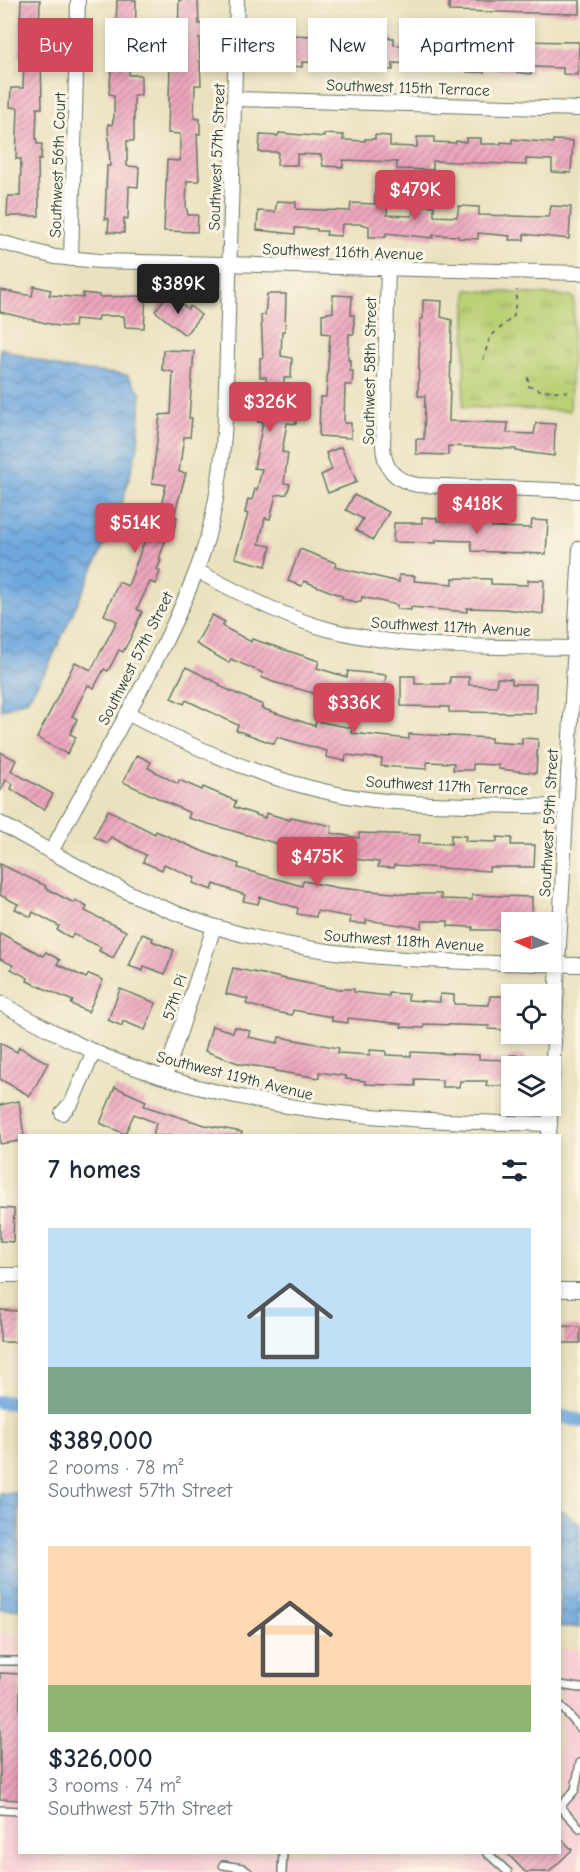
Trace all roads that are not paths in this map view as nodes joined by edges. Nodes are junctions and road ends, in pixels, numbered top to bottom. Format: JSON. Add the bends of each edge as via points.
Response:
{"nodes":[{"id":1,"x":78,"y":0,"type":"edge"},
{"id":2,"x":237,"y":0,"type":"edge"},
{"id":3,"x":235,"y":99,"type":"junction"},
{"id":4,"x":580,"y":109,"type":"edge"},
{"id":5,"x":0,"y":242,"type":"edge"},
{"id":6,"x":71,"y":259,"type":"junction"},
{"id":7,"x":230,"y":264,"type":"junction"},
{"id":8,"x":388,"y":269,"type":"junction"},
{"id":9,"x":580,"y":273,"type":"edge"},
{"id":10,"x":580,"y":491,"type":"edge"},
{"id":11,"x":580,"y":548,"type":"edge"},
{"id":12,"x":196,"y":571,"type":"junction"},
{"id":13,"x":574,"y":648,"type":"junction"},
{"id":14,"x":128,"y":713,"type":"junction"},
{"id":15,"x":564,"y":807,"type":"junction"},
{"id":16,"x":0,"y":823,"type":"edge"},
{"id":17,"x":51,"y":852,"type":"junction"},
{"id":18,"x":560,"y":912,"type":"edge"},
{"id":19,"x":214,"y":927,"type":"junction"},
{"id":20,"x":501,"y":962,"type":"edge"},
{"id":21,"x":561,"y":964,"type":"edge"},
{"id":22,"x":580,"y":965,"type":"edge"},
{"id":23,"x":558,"y":972,"type":"edge"},
{"id":24,"x":0,"y":1004,"type":"edge"},
{"id":25,"x":94,"y":1051,"type":"junction"},
{"id":26,"x":165,"y":1077,"type":"junction"},
{"id":27,"x":62,"y":1113,"type":"dead end"},
{"id":28,"x":549,"y":1130,"type":"edge"},
{"id":29,"x":0,"y":1275,"type":"edge"},
{"id":30,"x":18,"y":1275,"type":"edge"},
{"id":31,"x":561,"y":1290,"type":"edge"},
{"id":32,"x":580,"y":1290,"type":"edge"},
{"id":33,"x":0,"y":1661,"type":"edge"},
{"id":34,"x":18,"y":1661,"type":"edge"},
{"id":35,"x":561,"y":1685,"type":"edge"},
{"id":36,"x":580,"y":1688,"type":"edge"},
{"id":37,"x":561,"y":1706,"type":"edge"},
{"id":38,"x":580,"y":1728,"type":"edge"},
{"id":39,"x":580,"y":1763,"type":"edge"},
{"id":40,"x":579,"y":1773,"type":"edge"},
{"id":41,"x":561,"y":1805,"type":"edge"},
{"id":42,"x":561,"y":1807,"type":"edge"},
{"id":43,"x":0,"y":1810,"type":"edge"},
{"id":44,"x":18,"y":1810,"type":"edge"},
{"id":45,"x":580,"y":1815,"type":"edge"},
{"id":46,"x":574,"y":1821,"type":"junction"},
{"id":47,"x":580,"y":1828,"type":"edge"},
{"id":48,"x":283,"y":1854,"type":"edge"},
{"id":49,"x":488,"y":1854,"type":"edge"},
{"id":50,"x":223,"y":1865,"type":"dead end"},
{"id":51,"x":248,"y":1872,"type":"edge"},
{"id":52,"x":282,"y":1872,"type":"edge"},
{"id":53,"x":508,"y":1872,"type":"edge"}],
"edges":[{"from":1,"to":6,"type":"street","name":"Southwest 56th Court"},
{"from":2,"to":3,"type":"street","name":"Southwest 57th Street"},
{"from":3,"to":4,"type":"street","name":"Southwest 115th Terrace"},
{"from":3,"to":7,"type":"street","name":"Southwest 57th Street"},
{"from":5,"to":6,"type":"street","name":"Southwest 116th Avenue"},
{"from":6,"to":7,"type":"street","name":"Southwest 116th Avenue"},
{"from":7,"to":8,"type":"street","name":"Southwest 116th Avenue"},
{"from":7,"to":12,"type":"street","name":"Southwest 57th Street","via":[[223,451],[210,528]]},
{"from":8,"to":9,"type":"street","name":"Southwest 116th Avenue"},
{"from":8,"to":10,"type":"street","name":"Southwest 58th Street","via":[[383,446],[391,472],[401,481],[418,485]]},
{"from":11,"to":13,"type":"street","name":"Southwest 59th Street"},
{"from":12,"to":13,"type":"street","name":"Southwest 117th Avenue","via":[[286,614],[362,638]]},
{"from":12,"to":14,"type":"street","name":"Southwest 57th Street"},
{"from":13,"to":15,"type":"street","name":"Southwest 59th Street"},
{"from":14,"to":15,"type":"street","name":"Southwest 117th Terrace","via":[[229,763],[312,788],[394,802]]},
{"from":14,"to":17,"type":"street","name":"Southwest 57th Street"},
{"from":15,"to":18,"type":"street","name":"Southwest 59th Street"},
{"from":16,"to":17,"type":"street","name":"Southwest 118th Avenue"},
{"from":17,"to":19,"type":"street","name":"Southwest 118th Avenue","via":[[148,901]]},
{"from":19,"to":20,"type":"street","name":"Southwest 118th Avenue","via":[[313,950],[387,958]]},
{"from":19,"to":26,"type":"street","name":"57th Pi"},
{"from":21,"to":22,"type":"street","name":"Southwest 118th Avenue"},
{"from":23,"to":28,"type":"street","name":"Southwest 59th Street"},
{"from":24,"to":25,"type":"street","name":"Southwest 119th Avenue"},
{"from":25,"to":26,"type":"street","name":"Southwest 119th Avenue"},
{"from":25,"to":27,"type":"street","via":[[72,1102]]},
{"from":26,"to":28,"type":"street","name":"Southwest 119th Avenue","via":[[314,1112]]},
{"from":29,"to":30,"type":"street"},
{"from":31,"to":32,"type":"street"},
{"from":33,"to":34,"type":"lane"},
{"from":35,"to":36,"type":"lane"},
{"from":37,"to":38,"type":"lane"},
{"from":39,"to":40,"type":"lane"},
{"from":40,"to":41,"type":"lane","via":[[575,1790]]},
{"from":42,"to":46,"type":"lane"},
{"from":43,"to":44,"type":"lane"},
{"from":45,"to":46,"type":"lane"},
{"from":46,"to":47,"type":"lane"},
{"from":48,"to":52,"type":"lane"},
{"from":49,"to":53,"type":"lane"},
{"from":50,"to":51,"type":"lane"}]}
